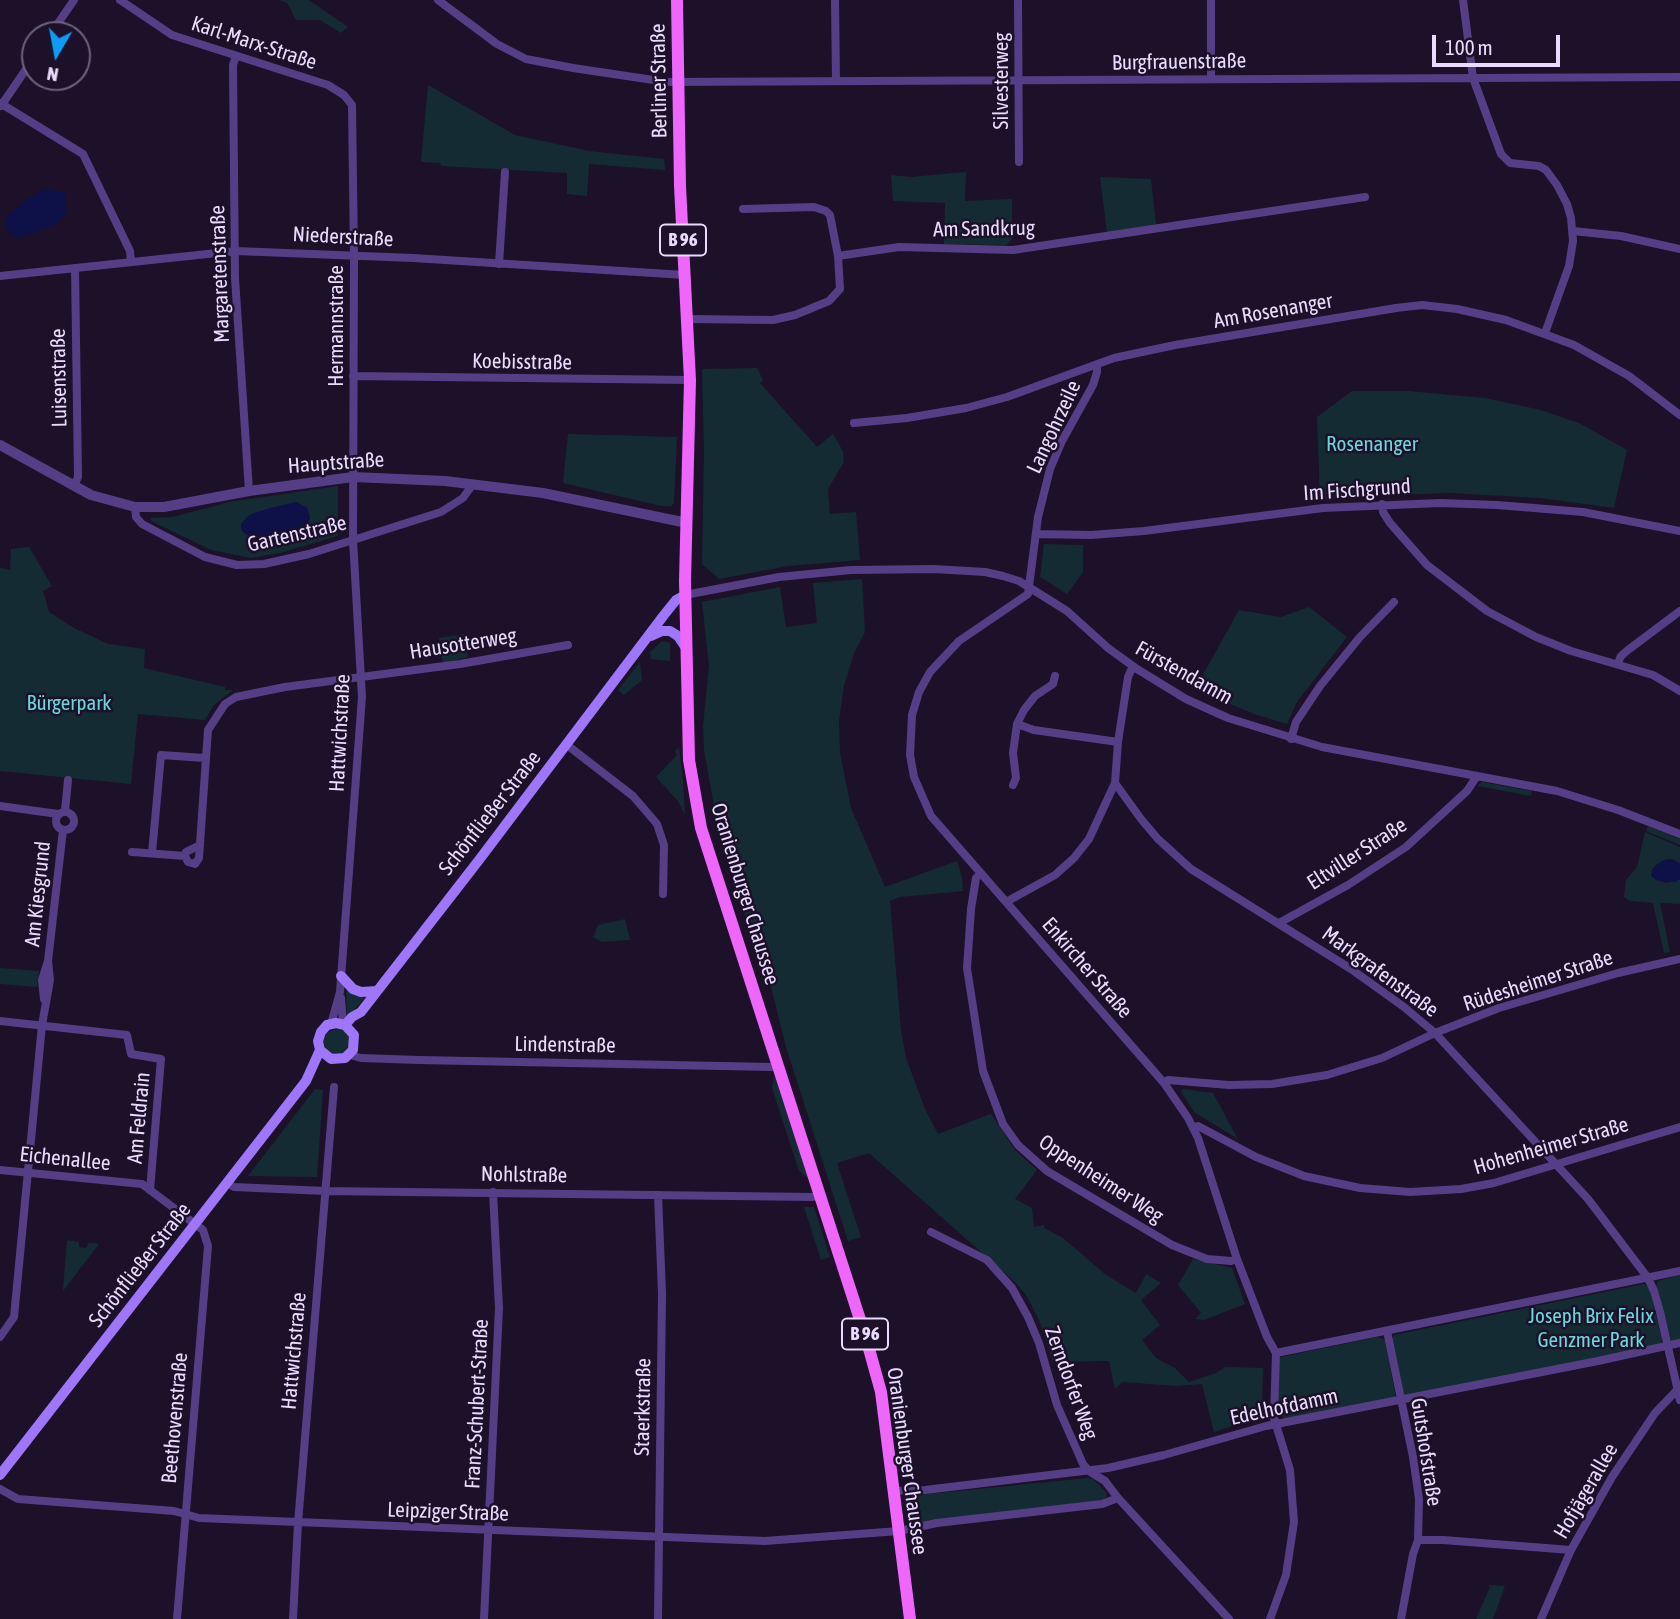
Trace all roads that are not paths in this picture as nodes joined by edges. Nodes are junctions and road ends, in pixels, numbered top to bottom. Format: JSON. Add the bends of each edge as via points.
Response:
{"nodes":[{"id":1,"x":74,"y":0,"type":"edge"},
{"id":2,"x":120,"y":0,"type":"edge"},
{"id":3,"x":438,"y":0,"type":"edge"},
{"id":4,"x":677,"y":0,"type":"edge"},
{"id":5,"x":835,"y":0,"type":"edge"},
{"id":6,"x":1018,"y":0,"type":"edge"},
{"id":7,"x":1211,"y":0,"type":"edge"},
{"id":8,"x":1464,"y":0,"type":"edge"},
{"id":9,"x":60,"y":21,"type":"edge"},
{"id":10,"x":236,"y":56,"type":"junction"},
{"id":11,"x":21,"y":76,"type":"edge"},
{"id":12,"x":1680,"y":77,"type":"edge"},
{"id":13,"x":1211,"y":78,"type":"junction"},
{"id":14,"x":1473,"y":78,"type":"junction"},
{"id":15,"x":836,"y":80,"type":"junction"},
{"id":16,"x":1019,"y":81,"type":"junction"},
{"id":17,"x":677,"y":82,"type":"junction"},
{"id":18,"x":344,"y":95,"type":"joint"},
{"id":19,"x":1,"y":104,"type":"edge"},
{"id":20,"x":679,"y":161,"type":"joint"},
{"id":21,"x":1019,"y":162,"type":"dead end"},
{"id":22,"x":505,"y":172,"type":"dead end"},
{"id":23,"x":1365,"y":197,"type":"dead end"},
{"id":24,"x":743,"y":209,"type":"dead end"},
{"id":25,"x":1573,"y":231,"type":"junction"},
{"id":26,"x":1680,"y":248,"type":"edge"},
{"id":27,"x":236,"y":250,"type":"junction"},
{"id":28,"x":354,"y":256,"type":"junction"},
{"id":29,"x":838,"y":256,"type":"junction"},
{"id":30,"x":131,"y":262,"type":"junction"},
{"id":31,"x":499,"y":264,"type":"junction"},
{"id":32,"x":75,"y":268,"type":"junction"},
{"id":33,"x":685,"y":275,"type":"junction"},
{"id":34,"x":0,"y":276,"type":"edge"},
{"id":35,"x":687,"y":319,"type":"junction"},
{"id":36,"x":1545,"y":333,"type":"junction"},
{"id":37,"x":1097,"y":365,"type":"junction"},
{"id":38,"x":353,"y":376,"type":"junction"},
{"id":39,"x":690,"y":380,"type":"junction"},
{"id":40,"x":1680,"y":415,"type":"edge"},
{"id":41,"x":854,"y":423,"type":"dead end"},
{"id":42,"x":0,"y":445,"type":"edge"},
{"id":43,"x":353,"y":477,"type":"junction"},
{"id":44,"x":473,"y":484,"type":"junction"},
{"id":45,"x":74,"y":486,"type":"junction"},
{"id":46,"x":249,"y":491,"type":"junction"},
{"id":47,"x":1382,"y":504,"type":"junction"},
{"id":48,"x":135,"y":507,"type":"junction"},
{"id":49,"x":687,"y":523,"type":"junction"},
{"id":50,"x":1680,"y":531,"type":"edge"},
{"id":51,"x":1036,"y":534,"type":"junction"},
{"id":52,"x":353,"y":540,"type":"junction"},
{"id":53,"x":1029,"y":587,"type":"junction"},
{"id":54,"x":685,"y":595,"type":"junction"},
{"id":55,"x":1394,"y":601,"type":"dead end"},
{"id":56,"x":1680,"y":611,"type":"edge"},
{"id":57,"x":648,"y":638,"type":"junction"},
{"id":58,"x":568,"y":645,"type":"dead end"},
{"id":59,"x":685,"y":648,"type":"junction"},
{"id":60,"x":1618,"y":663,"type":"junction"},
{"id":61,"x":1133,"y":666,"type":"junction"},
{"id":62,"x":362,"y":676,"type":"junction"},
{"id":63,"x":1055,"y":676,"type":"dead end"},
{"id":64,"x":1680,"y":691,"type":"edge"},
{"id":65,"x":1017,"y":724,"type":"junction"},
{"id":66,"x":1291,"y":739,"type":"junction"},
{"id":67,"x":1118,"y":742,"type":"junction"},
{"id":68,"x":567,"y":745,"type":"junction"},
{"id":69,"x":205,"y":758,"type":"junction"},
{"id":70,"x":1477,"y":776,"type":"junction"},
{"id":71,"x":68,"y":780,"type":"dead end"},
{"id":72,"x":1115,"y":783,"type":"junction"},
{"id":73,"x":1013,"y":785,"type":"dead end"},
{"id":74,"x":0,"y":806,"type":"edge"},
{"id":75,"x":61,"y":813,"type":"junction"},
{"id":76,"x":63,"y":830,"type":"junction"},
{"id":77,"x":1680,"y":834,"type":"edge"},
{"id":78,"x":200,"y":845,"type":"junction"},
{"id":79,"x":132,"y":852,"type":"dead end"},
{"id":80,"x":152,"y":853,"type":"junction"},
{"id":81,"x":185,"y":856,"type":"junction"},
{"id":82,"x":980,"y":874,"type":"junction"},
{"id":83,"x":663,"y":894,"type":"dead end"},
{"id":84,"x":1006,"y":902,"type":"junction"},
{"id":85,"x":1279,"y":923,"type":"junction"},
{"id":86,"x":1680,"y":959,"type":"edge"},
{"id":87,"x":341,"y":976,"type":"junction"},
{"id":88,"x":340,"y":992,"type":"junction"},
{"id":89,"x":377,"y":992,"type":"junction"},
{"id":90,"x":361,"y":1012,"type":"junction"},
{"id":91,"x":0,"y":1021,"type":"edge"},
{"id":92,"x":331,"y":1024,"type":"junction"},
{"id":93,"x":42,"y":1025,"type":"junction"},
{"id":94,"x":344,"y":1025,"type":"junction"},
{"id":95,"x":1435,"y":1033,"type":"junction"},
{"id":96,"x":354,"y":1035,"type":"junction"},
{"id":97,"x":320,"y":1050,"type":"junction"},
{"id":98,"x":350,"y":1055,"type":"junction"},
{"id":99,"x":331,"y":1059,"type":"junction"},
{"id":100,"x":779,"y":1065,"type":"junction"},
{"id":101,"x":309,"y":1078,"type":"junction"},
{"id":102,"x":1164,"y":1083,"type":"junction"},
{"id":103,"x":334,"y":1087,"type":"dead end"},
{"id":104,"x":1680,"y":1127,"type":"edge"},
{"id":105,"x":1193,"y":1129,"type":"junction"},
{"id":106,"x":1556,"y":1164,"type":"junction"},
{"id":107,"x":0,"y":1170,"type":"edge"},
{"id":108,"x":28,"y":1172,"type":"junction"},
{"id":109,"x":227,"y":1183,"type":"junction"},
{"id":110,"x":150,"y":1190,"type":"junction"},
{"id":111,"x":325,"y":1191,"type":"junction"},
{"id":112,"x":493,"y":1192,"type":"junction"},
{"id":113,"x":658,"y":1195,"type":"junction"},
{"id":114,"x":820,"y":1195,"type":"junction"},
{"id":115,"x":196,"y":1225,"type":"junction"},
{"id":116,"x":931,"y":1232,"type":"dead end"},
{"id":117,"x":1237,"y":1259,"type":"junction"},
{"id":118,"x":1680,"y":1271,"type":"edge"},
{"id":119,"x":1648,"y":1278,"type":"junction"},
{"id":120,"x":1387,"y":1331,"type":"junction"},
{"id":121,"x":0,"y":1337,"type":"edge"},
{"id":122,"x":1680,"y":1343,"type":"edge"},
{"id":123,"x":1667,"y":1346,"type":"junction"},
{"id":124,"x":1276,"y":1353,"type":"junction"},
{"id":125,"x":1677,"y":1390,"type":"junction"},
{"id":126,"x":1680,"y":1400,"type":"edge"},
{"id":127,"x":1401,"y":1401,"type":"junction"},
{"id":128,"x":1276,"y":1424,"type":"junction"},
{"id":129,"x":1089,"y":1471,"type":"junction"},
{"id":130,"x":0,"y":1475,"type":"edge"},
{"id":131,"x":0,"y":1489,"type":"edge"},
{"id":132,"x":894,"y":1490,"type":"junction"},
{"id":133,"x":1118,"y":1498,"type":"junction"},
{"id":134,"x":185,"y":1514,"type":"junction"},
{"id":135,"x":298,"y":1523,"type":"junction"},
{"id":136,"x":488,"y":1531,"type":"junction"},
{"id":137,"x":899,"y":1531,"type":"junction"},
{"id":138,"x":659,"y":1538,"type":"junction"},
{"id":139,"x":1418,"y":1540,"type":"junction"},
{"id":140,"x":1571,"y":1550,"type":"junction"},
{"id":141,"x":177,"y":1619,"type":"edge"},
{"id":142,"x":293,"y":1619,"type":"edge"},
{"id":143,"x":484,"y":1619,"type":"edge"},
{"id":144,"x":658,"y":1619,"type":"edge"},
{"id":145,"x":910,"y":1619,"type":"edge"},
{"id":146,"x":1229,"y":1619,"type":"edge"},
{"id":147,"x":1270,"y":1619,"type":"edge"},
{"id":148,"x":1401,"y":1619,"type":"edge"},
{"id":149,"x":1541,"y":1619,"type":"edge"}],
"edges":[{"from":1,"to":9,"type":"street"},
{"from":2,"to":10,"type":"street","name":"Karl-Marx-Straße","via":[[172,35]]},
{"from":3,"to":17,"type":"street","name":"Burgfrauenstraße","via":[[497,44],[526,59]]},
{"from":4,"to":17,"type":"main road","name":"Berliner Straße","number":"B 96"},
{"from":5,"to":15,"type":"street"},
{"from":6,"to":16,"type":"street","name":"Silvesterweg"},
{"from":7,"to":13,"type":"street"},
{"from":8,"to":14,"type":"street"},
{"from":10,"to":18,"type":"street","name":"Karl-Marx-Straße","via":[[328,85]]},
{"from":10,"to":27,"type":"street","name":"Margaretenstraße"},
{"from":11,"to":19,"type":"street"},
{"from":12,"to":14,"type":"street","name":"Burgfrauenstraße"},
{"from":13,"to":14,"type":"street","name":"Burgfrauenstraße"},
{"from":13,"to":16,"type":"street","name":"Burgfrauenstraße"},
{"from":14,"to":25,"type":"street","via":[[1503,159],[1546,170],[1567,204]]},
{"from":15,"to":16,"type":"street","name":"Burgfrauenstraße"},
{"from":15,"to":17,"type":"street","name":"Burgfrauenstraße"},
{"from":16,"to":21,"type":"street","name":"Silvesterweg"},
{"from":17,"to":20,"type":"main road","name":"Berliner Straße","number":"B 96"},
{"from":18,"to":28,"type":"street","name":"Hermannstraße","via":[[352,104],[353,115]]},
{"from":19,"to":30,"type":"street","via":[[83,153],[130,251]]},
{"from":20,"to":33,"type":"main road","name":"Oranienburger Chaussee","number":"B 96"},
{"from":22,"to":31,"type":"street"},
{"from":23,"to":29,"type":"street","name":"Am Sandkrug","via":[[1013,250],[899,247]]},
{"from":24,"to":29,"type":"street","via":[[822,208],[830,215]]},
{"from":25,"to":26,"type":"street"},
{"from":25,"to":36,"type":"street","via":[[1570,266]]},
{"from":27,"to":28,"type":"street","name":"Niederstraße"},
{"from":27,"to":30,"type":"street","name":"Niederstraße"},
{"from":27,"to":46,"type":"street","name":"Margaretenstraße"},
{"from":28,"to":31,"type":"street","name":"Niederstraße"},
{"from":28,"to":38,"type":"street","name":"Hermannstraße"},
{"from":29,"to":35,"type":"street","via":[[836,295],[796,316]]},
{"from":30,"to":32,"type":"street","name":"Niederstraße"},
{"from":31,"to":33,"type":"street","name":"Niederstraße"},
{"from":32,"to":34,"type":"street","name":"Niederstraße"},
{"from":32,"to":45,"type":"street","name":"Luisenstraße","via":[[78,477]]},
{"from":33,"to":35,"type":"main road","name":"Oranienburger Chaussee","number":"B 96"},
{"from":35,"to":39,"type":"main road","name":"Oranienburger Chaussee","number":"B 96"},
{"from":36,"to":37,"type":"street","name":"Am Rosenanger","via":[[1483,314],[1422,305],[1175,345]]},
{"from":36,"to":40,"type":"street","name":"Am Rosenanger","via":[[1629,376]]},
{"from":37,"to":41,"type":"street","name":"Am Rosenanger","via":[[966,408]]},
{"from":37,"to":51,"type":"street","name":"Langohrzeile","via":[[1093,385],[1051,469]]},
{"from":38,"to":39,"type":"street","name":"Koebisstraße"},
{"from":38,"to":43,"type":"street","name":"Hermannstraße"},
{"from":39,"to":49,"type":"main road","name":"Oranienburger Chaussee","number":"B 96"},
{"from":42,"to":45,"type":"street","name":"Hauptstraße"},
{"from":43,"to":44,"type":"street","name":"Hauptstraße"},
{"from":43,"to":46,"type":"street","name":"Hauptstraße"},
{"from":43,"to":52,"type":"street","name":"Hattwichstraße"},
{"from":44,"to":49,"type":"street","name":"Hauptstraße","via":[[554,495]]},
{"from":44,"to":52,"type":"street","name":"Gartenstraße","via":[[463,498],[441,512]]},
{"from":45,"to":48,"type":"street","name":"Hauptstraße"},
{"from":46,"to":48,"type":"street","name":"Hauptstraße","via":[[164,507]]},
{"from":47,"to":50,"type":"street","name":"Im Fischgrund","via":[[1538,508]]},
{"from":47,"to":51,"type":"street","name":"Im Fischgrund","via":[[1144,531]]},
{"from":47,"to":60,"type":"street","via":[[1390,523],[1427,565],[1487,611],[1571,651]]},
{"from":48,"to":52,"type":"street","name":"Gartenstraße","via":[[142,524],[205,557],[237,565],[264,564]]},
{"from":49,"to":54,"type":"main road","name":"Oranienburger Chaussee","number":"B 96"},
{"from":51,"to":53,"type":"street","name":"Langohrzeile"},
{"from":52,"to":62,"type":"street","name":"Hattwichstraße"},
{"from":53,"to":54,"type":"street","name":"Fürstendamm","via":[[985,572],[886,568],[779,577]]},
{"from":53,"to":61,"type":"street","name":"Fürstendamm","via":[[1067,611]]},
{"from":53,"to":82,"type":"street","name":"Enkircher Straße","via":[[1025,598],[946,653],[919,692],[912,715],[909,755],[922,799]]},
{"from":54,"to":57,"type":"main road","name":"Schönfließer Straße","via":[[676,600]]},
{"from":54,"to":59,"type":"main road","name":"Oranienburger Chaussee","number":"B 96"},
{"from":55,"to":66,"type":"street","via":[[1320,686],[1296,722]]},
{"from":56,"to":60,"type":"street","via":[[1628,650]]},
{"from":57,"to":59,"type":"main road","via":[[670,631]]},
{"from":57,"to":68,"type":"main road","name":"Schönfließer Straße"},
{"from":58,"to":62,"type":"street","name":"Hausotterweg"},
{"from":59,"to":100,"type":"main road","name":"Oranienburger Chaussee","number":"B 96","via":[[690,760],[701,828]]},
{"from":60,"to":64,"type":"street"},
{"from":61,"to":66,"type":"street","name":"Fürstendamm","via":[[1201,707]]},
{"from":61,"to":67,"type":"street"},
{"from":62,"to":69,"type":"street","name":"Hausotterweg","via":[[236,696],[208,730]]},
{"from":62,"to":87,"type":"street","name":"Hattwichstraße"},
{"from":63,"to":65,"type":"street"},
{"from":65,"to":67,"type":"street"},
{"from":65,"to":73,"type":"street"},
{"from":66,"to":70,"type":"street","name":"Fürstendamm"},
{"from":67,"to":72,"type":"street"},
{"from":68,"to":83,"type":"street","via":[[633,796],[657,824],[664,845]]},
{"from":68,"to":89,"type":"main road","name":"Schönfließer Straße"},
{"from":69,"to":78,"type":"street","name":"Hausotterweg"},
{"from":69,"to":80,"type":"street","via":[[162,755]]},
{"from":70,"to":77,"type":"street","name":"Fürstendamm","via":[[1590,801]]},
{"from":70,"to":85,"type":"street","name":"Eltviller Straße","via":[[1467,791],[1406,847]]},
{"from":71,"to":75,"type":"street","name":"Am Kiesgrund"},
{"from":72,"to":84,"type":"street","via":[[1089,839],[1074,858],[1055,876]]},
{"from":72,"to":85,"type":"street","name":"Markgrafenstraße","via":[[1140,819],[1174,854]]},
{"from":74,"to":75,"type":"street","name":"Am Kiesgrund"},
{"from":75,"to":76,"type":"street","name":"Am Kiesgrund","via":[[56,823]]},
{"from":75,"to":76,"type":"street","name":"Am Kiesgrund","via":[[74,819],[71,828]]},
{"from":76,"to":93,"type":"street","name":"Am Kiesgrund"},
{"from":78,"to":81,"type":"street"},
{"from":78,"to":81,"type":"street","via":[[195,863]]},
{"from":79,"to":80,"type":"street"},
{"from":80,"to":81,"type":"street"},
{"from":82,"to":84,"type":"street","name":"Enkircher Straße"},
{"from":82,"to":117,"type":"street","name":"Oppenheimer Weg","via":[[971,909],[967,968],[980,1057],[1003,1124],[1047,1171],[1161,1238],[1207,1258]]},
{"from":84,"to":102,"type":"street","name":"Enkircher Straße"},
{"from":85,"to":95,"type":"street","name":"Markgrafenstraße","via":[[1370,982]]},
{"from":86,"to":95,"type":"street","name":"Rüdesheimer Straße","via":[[1556,990]]},
{"from":87,"to":88,"type":"street","name":"Hattwichstraße"},
{"from":87,"to":89,"type":"main road","via":[[353,989]]},
{"from":88,"to":92,"type":"street","name":"Hattwichstraße"},
{"from":88,"to":94,"type":"street","name":"Hattwichstraße"},
{"from":89,"to":90,"type":"main road","name":"Schönfließer Straße"},
{"from":90,"to":94,"type":"main road","name":"Schönfließer Straße"},
{"from":90,"to":96,"type":"main road","name":"Schönfließer Straße"},
{"from":91,"to":93,"type":"street"},
{"from":92,"to":94,"type":"main road"},
{"from":92,"to":97,"type":"main road","via":[[319,1036]]},
{"from":93,"to":108,"type":"street","name":"Am Kiesgrund"},
{"from":93,"to":110,"type":"street","name":"Am Feldrain","via":[[127,1035],[131,1054],[160,1059]]},
{"from":94,"to":96,"type":"main road"},
{"from":95,"to":102,"type":"street","name":"Rüdesheimer Straße","via":[[1382,1058],[1305,1080],[1229,1086]]},
{"from":95,"to":106,"type":"street","name":"Markgrafenstraße"},
{"from":96,"to":98,"type":"main road"},
{"from":97,"to":99,"type":"main road"},
{"from":97,"to":101,"type":"main road","name":"Schönfließer Straße"},
{"from":98,"to":99,"type":"main road"},
{"from":98,"to":100,"type":"street","name":"Lindenstraße"},
{"from":99,"to":101,"type":"main road","name":"Schönfließer Straße"},
{"from":100,"to":114,"type":"main road","name":"Oranienburger Chaussee","number":"B 96"},
{"from":101,"to":109,"type":"main road","name":"Schönfließer Straße"},
{"from":102,"to":105,"type":"street","name":"Enkircher Straße"},
{"from":103,"to":111,"type":"street","name":"Hattwichstraße"},
{"from":104,"to":106,"type":"street","name":"Hohenheimer Straße"},
{"from":105,"to":106,"type":"street","name":"Hohenheimer Straße","via":[[1198,1126],[1283,1169],[1372,1189],[1461,1189],[1509,1180]]},
{"from":105,"to":117,"type":"street","name":"Enkircher Straße"},
{"from":106,"to":119,"type":"street","name":"Markgrafenstraße"},
{"from":107,"to":108,"type":"street","name":"Eichenallee"},
{"from":108,"to":110,"type":"street","name":"Eichenallee","via":[[142,1184]]},
{"from":108,"to":121,"type":"street","name":"Am Kiesgrund","via":[[14,1317]]},
{"from":109,"to":111,"type":"street","name":"Nohlstraße"},
{"from":109,"to":115,"type":"main road","name":"Schönfließer Straße"},
{"from":110,"to":115,"type":"street","name":"Eichenallee"},
{"from":111,"to":112,"type":"street","name":"Nohlstraße"},
{"from":111,"to":135,"type":"street","name":"Hattwichstraße"},
{"from":112,"to":113,"type":"street","name":"Nohlstraße"},
{"from":112,"to":136,"type":"street","name":"Franz-Schubert-Straße","via":[[499,1308]]},
{"from":113,"to":114,"type":"street","name":"Nohlstraße"},
{"from":113,"to":138,"type":"street","name":"Staerkstraße","via":[[662,1293]]},
{"from":114,"to":132,"type":"main road","name":"Oranienburger Chaussee","number":"B 96","via":[[881,1392]]},
{"from":115,"to":130,"type":"main road","name":"Schönfließer Straße"},
{"from":115,"to":134,"type":"street","name":"Beethovenstraße","via":[[203,1230],[208,1246]]},
{"from":116,"to":129,"type":"street","name":"Zerndorfer Weg","via":[[987,1260],[1012,1288],[1039,1343],[1065,1424]]},
{"from":117,"to":124,"type":"street","name":"Enkircher Straße"},
{"from":118,"to":119,"type":"street"},
{"from":119,"to":120,"type":"street"},
{"from":119,"to":123,"type":"street","name":"Markgrafenstraße"},
{"from":120,"to":124,"type":"street"},
{"from":120,"to":127,"type":"street","name":"Gutshofstraße"},
{"from":122,"to":123,"type":"street","name":"Edelhofdamm"},
{"from":123,"to":125,"type":"street","name":"Markgrafenstraße"},
{"from":123,"to":127,"type":"street","name":"Edelhofdamm"},
{"from":124,"to":128,"type":"street","name":"Enkircher Straße"},
{"from":125,"to":126,"type":"street","name":"Markgrafenstraße"},
{"from":125,"to":140,"type":"street","name":"Hofjägerallee","via":[[1634,1443]]},
{"from":127,"to":128,"type":"street","name":"Edelhofdamm"},
{"from":127,"to":139,"type":"street","name":"Gutshofstraße","via":[[1416,1478]]},
{"from":128,"to":129,"type":"street","name":"Edelhofdamm"},
{"from":128,"to":147,"type":"street","name":"Enkircher Straße","via":[[1290,1471],[1294,1522],[1286,1575]]},
{"from":129,"to":132,"type":"street","name":"Edelhofdamm"},
{"from":129,"to":133,"type":"street","name":"Zerndorfer Weg","via":[[1105,1481]]},
{"from":131,"to":134,"type":"street","name":"Leipziger Straße","via":[[18,1499]]},
{"from":132,"to":137,"type":"main road","name":"Oranienburger Chaussee","number":"B 96"},
{"from":133,"to":137,"type":"street","via":[[1102,1504]]},
{"from":133,"to":146,"type":"street","name":"Zerndorfer Weg"},
{"from":134,"to":135,"type":"street","name":"Leipziger Straße"},
{"from":134,"to":141,"type":"street","name":"Beethovenstraße"},
{"from":135,"to":136,"type":"street","name":"Leipziger Straße"},
{"from":135,"to":142,"type":"street","name":"Hattwichstraße"},
{"from":136,"to":138,"type":"street","name":"Leipziger Straße"},
{"from":136,"to":143,"type":"street","name":"Franz-Schubert-Straße"},
{"from":137,"to":138,"type":"street","name":"Leipziger Straße","via":[[766,1541]]},
{"from":137,"to":145,"type":"main road","name":"Oranienburger Chaussee","number":"B 96"},
{"from":138,"to":144,"type":"street","name":"Staerkstraße"},
{"from":139,"to":140,"type":"street"},
{"from":139,"to":148,"type":"street","name":"Gutshofstraße"},
{"from":140,"to":149,"type":"street","name":"Hofjägerallee"}]}
